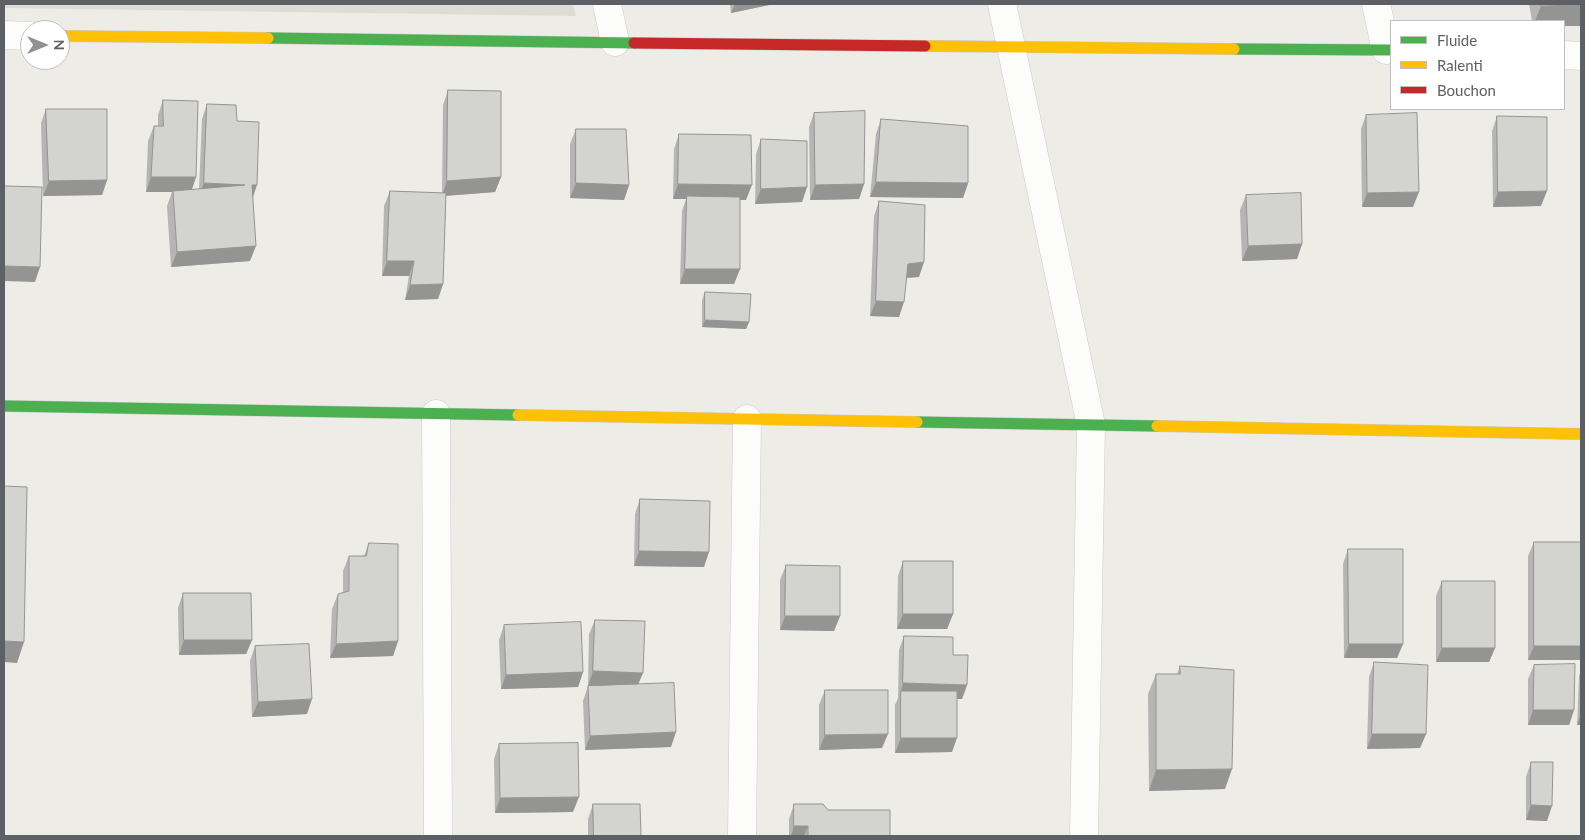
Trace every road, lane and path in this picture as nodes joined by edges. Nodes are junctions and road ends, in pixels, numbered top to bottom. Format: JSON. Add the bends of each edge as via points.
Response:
{"nodes":[{"id":1,"x":607,"y":4,"type":"edge"},
{"id":2,"x":1002,"y":4,"type":"edge"},
{"id":3,"x":1376,"y":4,"type":"edge"},
{"id":4,"x":4,"y":35,"type":"edge"},
{"id":5,"x":20,"y":36,"type":"edge"},
{"id":6,"x":70,"y":36,"type":"edge"},
{"id":7,"x":615,"y":42,"type":"junction"},
{"id":8,"x":1010,"y":47,"type":"junction"},
{"id":9,"x":1388,"y":50,"type":"edge"},
{"id":10,"x":1565,"y":56,"type":"edge"},
{"id":11,"x":1581,"y":56,"type":"edge"},
{"id":12,"x":4,"y":406,"type":"edge"},
{"id":13,"x":436,"y":414,"type":"junction"},
{"id":14,"x":747,"y":419,"type":"junction"},
{"id":15,"x":1091,"y":425,"type":"junction"},
{"id":16,"x":1581,"y":434,"type":"edge"},
{"id":17,"x":438,"y":836,"type":"edge"},
{"id":18,"x":742,"y":836,"type":"edge"},
{"id":19,"x":1084,"y":836,"type":"edge"}],
"edges":[{"from":1,"to":7,"type":"street"},
{"from":2,"to":8,"type":"street"},
{"from":3,"to":9,"type":"street"},
{"from":4,"to":5,"type":"street"},
{"from":6,"to":7,"type":"street"},
{"from":7,"to":8,"type":"street"},
{"from":8,"to":9,"type":"street"},
{"from":8,"to":15,"type":"street"},
{"from":10,"to":11,"type":"street"},
{"from":12,"to":13,"type":"street"},
{"from":13,"to":14,"type":"street"},
{"from":13,"to":17,"type":"street"},
{"from":14,"to":15,"type":"street"},
{"from":14,"to":18,"type":"street"},
{"from":15,"to":16,"type":"street"},
{"from":15,"to":19,"type":"street"}]}
